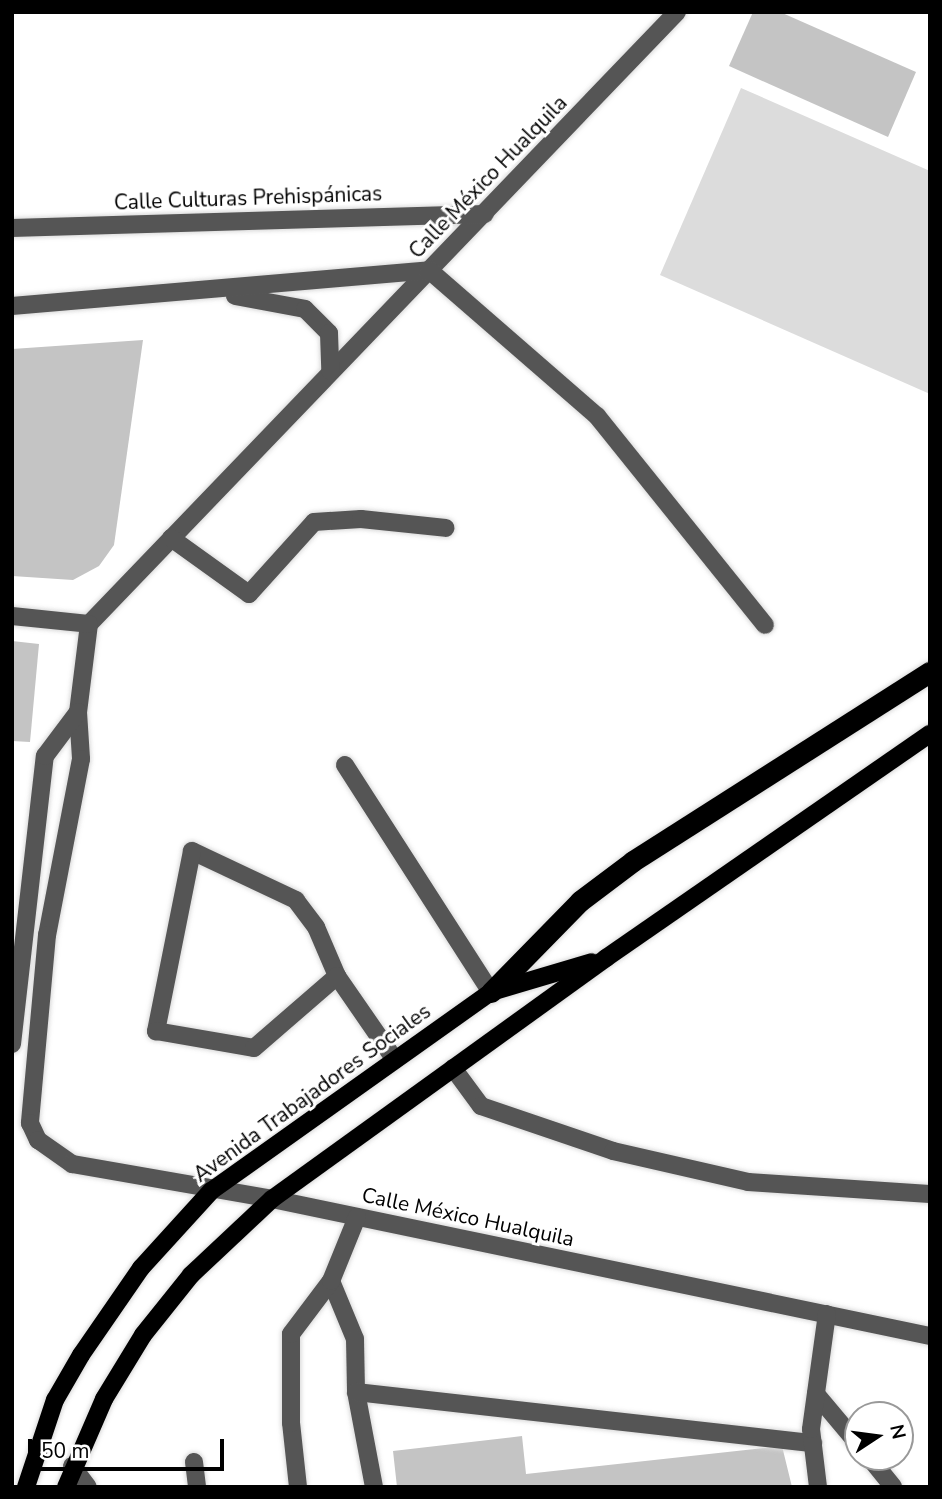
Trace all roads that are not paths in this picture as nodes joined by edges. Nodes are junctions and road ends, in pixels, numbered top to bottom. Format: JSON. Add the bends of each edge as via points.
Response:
{"nodes":[{"id":1,"x":677,"y":12,"type":"edge"},
{"id":2,"x":485,"y":214,"type":"junction"},
{"id":3,"x":12,"y":228,"type":"edge"},
{"id":4,"x":429,"y":270,"type":"junction"},
{"id":5,"x":211,"y":292,"type":"junction"},
{"id":6,"x":12,"y":306,"type":"edge"},
{"id":7,"x":330,"y":372,"type":"junction"},
{"id":8,"x":446,"y":528,"type":"dead end"},
{"id":9,"x":171,"y":538,"type":"junction"},
{"id":10,"x":12,"y":616,"type":"edge"},
{"id":11,"x":89,"y":624,"type":"junction"},
{"id":12,"x":765,"y":625,"type":"dead end"},
{"id":13,"x":930,"y":672,"type":"edge"},
{"id":14,"x":78,"y":712,"type":"junction"},
{"id":15,"x":930,"y":734,"type":"edge"},
{"id":16,"x":345,"y":765,"type":"dead end"},
{"id":17,"x":43,"y":798,"type":"junction"},
{"id":18,"x":70,"y":801,"type":"junction"},
{"id":19,"x":28,"y":933,"type":"junction"},
{"id":20,"x":47,"y":935,"type":"junction"},
{"id":21,"x":606,"y":958,"type":"junction"},
{"id":22,"x":337,"y":976,"type":"junction"},
{"id":23,"x":491,"y":992,"type":"junction"},
{"id":24,"x":12,"y":1044,"type":"edge"},
{"id":25,"x":395,"y":1060,"type":"junction"},
{"id":26,"x":453,"y":1068,"type":"junction"},
{"id":27,"x":20,"y":1105,"type":"edge"},
{"id":28,"x":211,"y":1191,"type":"junction"},
{"id":29,"x":930,"y":1194,"type":"edge"},
{"id":30,"x":272,"y":1199,"type":"junction"},
{"id":31,"x":357,"y":1217,"type":"junction"},
{"id":32,"x":331,"y":1281,"type":"junction"},
{"id":33,"x":827,"y":1314,"type":"junction"},
{"id":34,"x":930,"y":1336,"type":"edge"},
{"id":35,"x":356,"y":1392,"type":"junction"},
{"id":36,"x":816,"y":1394,"type":"junction"},
{"id":37,"x":844,"y":1427,"type":"edge"},
{"id":38,"x":813,"y":1443,"type":"junction"},
{"id":39,"x":194,"y":1462,"type":"dead end"},
{"id":40,"x":72,"y":1465,"type":"junction"},
{"id":41,"x":880,"y":1471,"type":"edge"},
{"id":42,"x":26,"y":1487,"type":"edge"},
{"id":43,"x":66,"y":1487,"type":"edge"},
{"id":44,"x":88,"y":1487,"type":"edge"},
{"id":45,"x":197,"y":1487,"type":"edge"},
{"id":46,"x":298,"y":1487,"type":"edge"},
{"id":47,"x":374,"y":1487,"type":"edge"},
{"id":48,"x":818,"y":1487,"type":"edge"},
{"id":49,"x":893,"y":1487,"type":"edge"}],
"edges":[{"from":1,"to":2,"type":"street","name":"Calle México Hualquila"},
{"from":2,"to":3,"type":"street","name":"Calle Culturas Prehispánicas"},
{"from":2,"to":4,"type":"street","name":"Calle México Hualquila"},
{"from":4,"to":5,"type":"street"},
{"from":4,"to":7,"type":"street","name":"Calle México Hualquila"},
{"from":4,"to":12,"type":"street","via":[[597,416]]},
{"from":5,"to":6,"type":"street"},
{"from":5,"to":7,"type":"street","via":[[305,309],[330,333]]},
{"from":7,"to":9,"type":"street","name":"Calle México Hualquila"},
{"from":8,"to":9,"type":"street","via":[[360,519],[314,522],[249,594]]},
{"from":9,"to":11,"type":"street","name":"Calle México Hualquila"},
{"from":10,"to":11,"type":"street"},
{"from":11,"to":14,"type":"street","name":"Calle México Hualquila"},
{"from":13,"to":23,"type":"highway","via":[[633,861],[580,901]]},
{"from":14,"to":17,"type":"street","name":"Calle México Hualquila","via":[[45,756]]},
{"from":14,"to":18,"type":"street","name":"Calle México Hualquila","via":[[81,759]]},
{"from":15,"to":21,"type":"main road","name":"Avenida Trabajadores Sociales"},
{"from":16,"to":23,"type":"street"},
{"from":17,"to":18,"type":"street"},
{"from":17,"to":19,"type":"street","name":"Calle México Hualquila"},
{"from":18,"to":20,"type":"street","name":"Calle México Hualquila"},
{"from":19,"to":20,"type":"street"},
{"from":19,"to":24,"type":"street","name":"Calle México Hualquila"},
{"from":20,"to":27,"type":"street","name":"Calle México Hualquila"},
{"from":21,"to":23,"type":"main road","name":"Avenida Trabajadores Sociales"},
{"from":21,"to":26,"type":"main road","name":"Avenida Trabajadores Sociales"},
{"from":22,"to":22,"type":"street","via":[[316,927],[296,900],[192,851],[156,1031],[254,1048]]},
{"from":22,"to":25,"type":"street"},
{"from":23,"to":25,"type":"main road","name":"Avenida Trabajadores Sociales"},
{"from":25,"to":28,"type":"main road","name":"Avenida Trabajadores Sociales"},
{"from":26,"to":29,"type":"street","via":[[481,1106],[612,1151],[748,1182]]},
{"from":26,"to":30,"type":"main road","name":"Avenida Trabajadores Sociales"},
{"from":27,"to":28,"type":"street","name":"Calle México Hualquila","via":[[38,1140],[72,1164]]},
{"from":28,"to":30,"type":"street","name":"Calle México Hualquila"},
{"from":28,"to":42,"type":"main road","name":"Avenida Trabajadores Sociales","via":[[141,1268],[81,1354],[55,1400]]},
{"from":30,"to":31,"type":"street","name":"Calle México Hualquila"},
{"from":30,"to":40,"type":"main road","name":"Avenida Trabajadores Sociales","via":[[191,1275],[143,1335],[104,1399]]},
{"from":31,"to":32,"type":"street"},
{"from":31,"to":33,"type":"street","name":"Calle México Hualquila"},
{"from":32,"to":35,"type":"street","via":[[355,1339]]},
{"from":32,"to":46,"type":"street","via":[[291,1334],[291,1423]]},
{"from":33,"to":34,"type":"street","name":"Calle México Hualquila"},
{"from":33,"to":36,"type":"street"},
{"from":35,"to":38,"type":"street"},
{"from":35,"to":47,"type":"street"},
{"from":36,"to":37,"type":"street"},
{"from":36,"to":38,"type":"street"},
{"from":38,"to":48,"type":"street"},
{"from":39,"to":45,"type":"street"},
{"from":40,"to":43,"type":"main road","name":"Avenida Trabajadores Sociales"},
{"from":40,"to":44,"type":"street"},
{"from":41,"to":49,"type":"street"}]}
